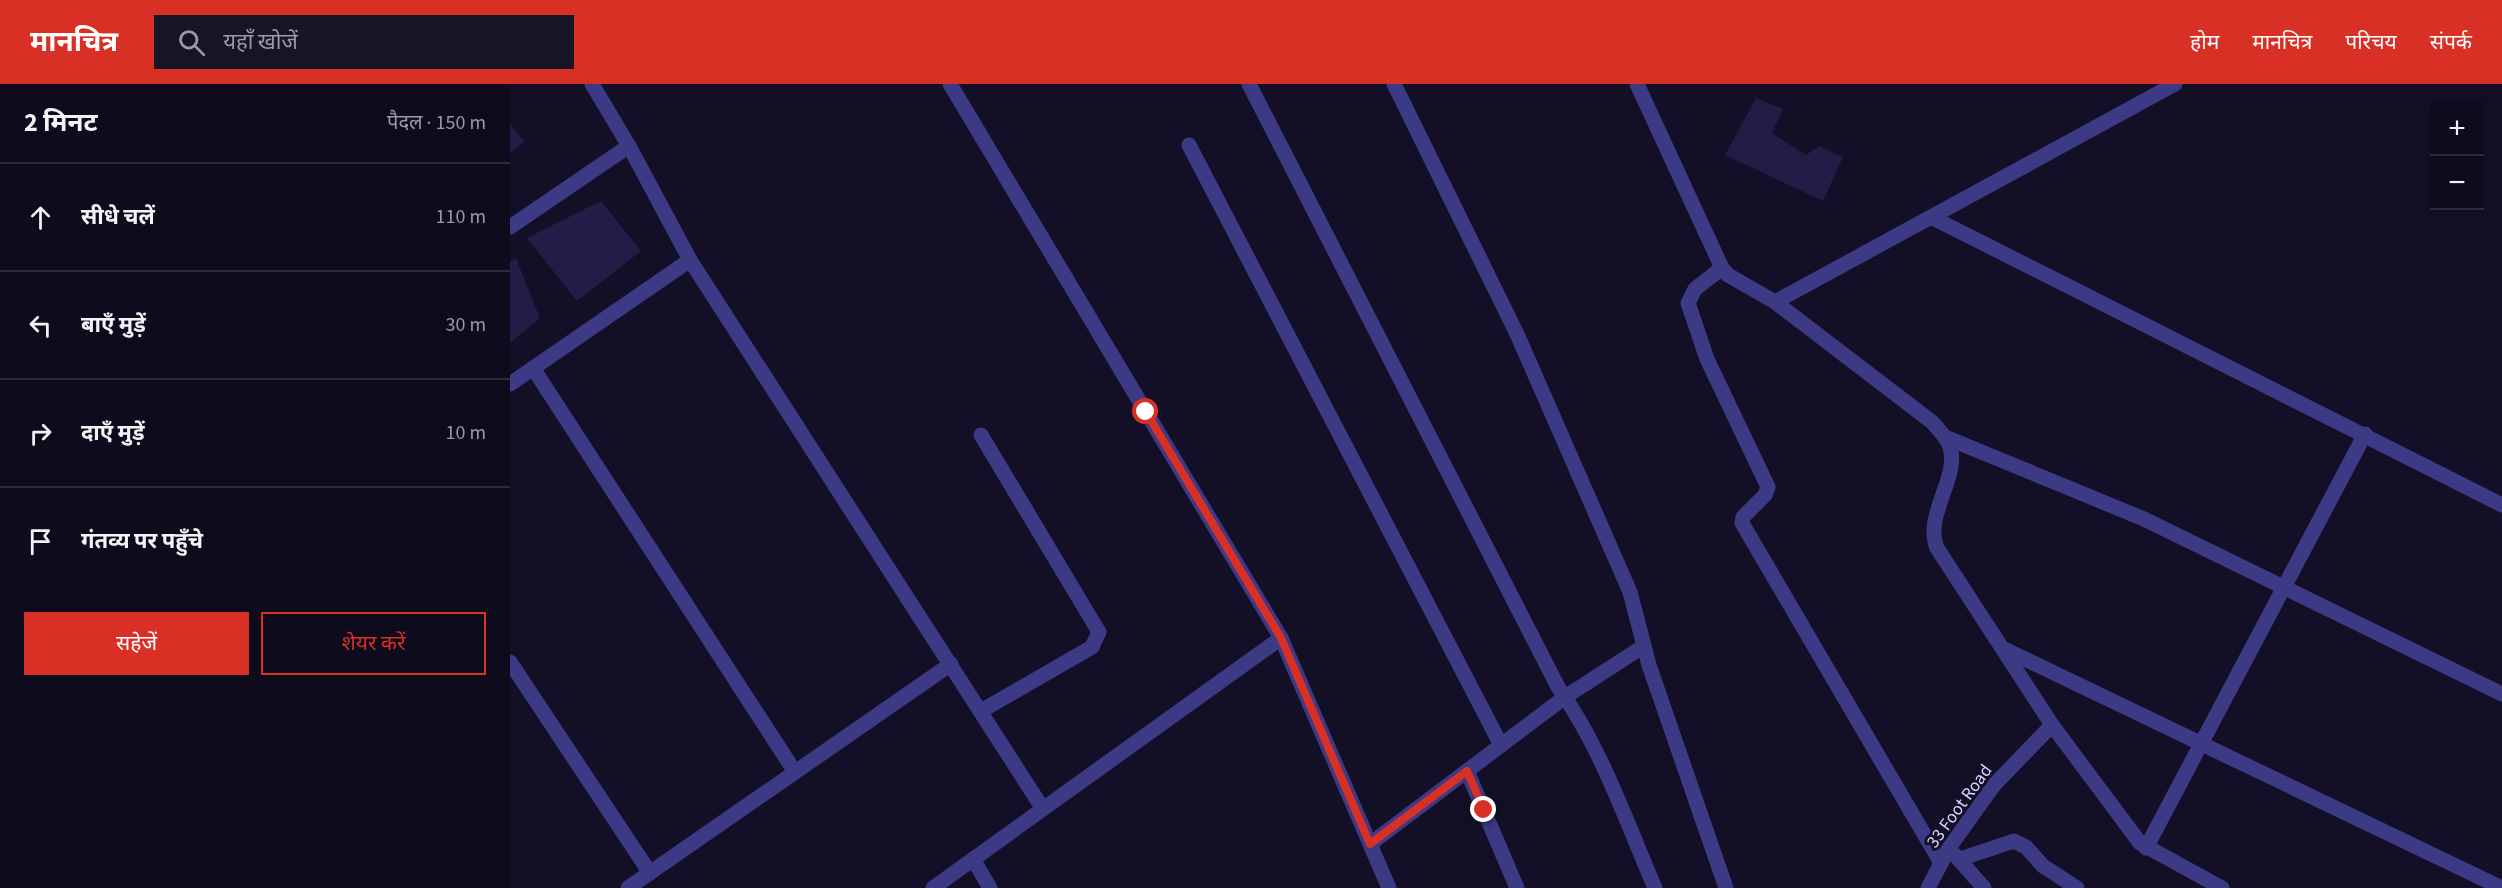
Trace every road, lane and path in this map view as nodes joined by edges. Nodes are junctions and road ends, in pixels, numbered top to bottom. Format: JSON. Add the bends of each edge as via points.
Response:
{"nodes":[{"id":1,"x":592,"y":84,"type":"edge"},
{"id":2,"x":950,"y":84,"type":"edge"},
{"id":3,"x":1249,"y":84,"type":"edge"},
{"id":4,"x":1394,"y":84,"type":"edge"},
{"id":5,"x":1637,"y":84,"type":"edge"},
{"id":6,"x":2175,"y":84,"type":"edge"},
{"id":7,"x":630,"y":146,"type":"junction"},
{"id":8,"x":1189,"y":146,"type":"dead end"},
{"id":9,"x":1930,"y":217,"type":"junction"},
{"id":10,"x":510,"y":226,"type":"edge"},
{"id":11,"x":690,"y":260,"type":"junction"},
{"id":12,"x":1722,"y":268,"type":"junction"},
{"id":13,"x":1775,"y":302,"type":"junction"},
{"id":14,"x":533,"y":368,"type":"junction"},
{"id":15,"x":510,"y":384,"type":"edge"},
{"id":16,"x":2365,"y":434,"type":"junction"},
{"id":17,"x":981,"y":435,"type":"dead end"},
{"id":18,"x":1945,"y":437,"type":"junction"},
{"id":19,"x":2502,"y":505,"type":"edge"},
{"id":20,"x":2283,"y":586,"type":"junction"},
{"id":21,"x":1281,"y":638,"type":"junction"},
{"id":22,"x":1644,"y":646,"type":"junction"},
{"id":23,"x":2003,"y":648,"type":"junction"},
{"id":24,"x":510,"y":662,"type":"edge"},
{"id":25,"x":951,"y":664,"type":"junction"},
{"id":26,"x":2502,"y":694,"type":"edge"},
{"id":27,"x":1565,"y":697,"type":"junction"},
{"id":28,"x":981,"y":711,"type":"junction"},
{"id":29,"x":2052,"y":725,"type":"junction"},
{"id":30,"x":2201,"y":742,"type":"junction"},
{"id":31,"x":1502,"y":745,"type":"junction"},
{"id":32,"x":1467,"y":771,"type":"junction"},
{"id":33,"x":795,"y":772,"type":"junction"},
{"id":34,"x":1043,"y":809,"type":"junction"},
{"id":35,"x":1370,"y":844,"type":"junction"},
{"id":36,"x":1949,"y":848,"type":"junction"},
{"id":37,"x":2146,"y":848,"type":"junction"},
{"id":38,"x":973,"y":859,"type":"junction"},
{"id":39,"x":1960,"y":860,"type":"junction"},
{"id":40,"x":1941,"y":863,"type":"junction"},
{"id":41,"x":650,"y":873,"type":"junction"},
{"id":42,"x":628,"y":888,"type":"edge"},
{"id":43,"x":933,"y":888,"type":"edge"},
{"id":44,"x":990,"y":888,"type":"edge"},
{"id":45,"x":1389,"y":888,"type":"edge"},
{"id":46,"x":1517,"y":888,"type":"edge"},
{"id":47,"x":1655,"y":888,"type":"edge"},
{"id":48,"x":1726,"y":888,"type":"edge"},
{"id":49,"x":1928,"y":888,"type":"edge"},
{"id":50,"x":1984,"y":888,"type":"edge"},
{"id":51,"x":2077,"y":888,"type":"edge"},
{"id":52,"x":2222,"y":888,"type":"edge"},
{"id":53,"x":2502,"y":888,"type":"edge"}],
"edges":[{"from":1,"to":7,"type":"street"},
{"from":2,"to":21,"type":"street"},
{"from":3,"to":27,"type":"street"},
{"from":4,"to":22,"type":"street","via":[[1522,345],[1630,592]]},
{"from":5,"to":12,"type":"street"},
{"from":6,"to":9,"type":"street"},
{"from":7,"to":10,"type":"street"},
{"from":7,"to":11,"type":"street"},
{"from":8,"to":31,"type":"street"},
{"from":9,"to":13,"type":"street"},
{"from":9,"to":16,"type":"street"},
{"from":11,"to":14,"type":"street"},
{"from":11,"to":25,"type":"street"},
{"from":12,"to":13,"type":"street"},
{"from":12,"to":40,"type":"street","via":[[1695,289],[1688,303],[1707,359],[1768,487],[1743,517],[1742,524]]},
{"from":13,"to":18,"type":"street","via":[[1932,422]]},
{"from":14,"to":15,"type":"street"},
{"from":14,"to":33,"type":"street"},
{"from":16,"to":19,"type":"street"},
{"from":16,"to":20,"type":"street"},
{"from":17,"to":28,"type":"street","via":[[1099,632],[1092,646]]},
{"from":18,"to":20,"type":"street","via":[[2144,519]]},
{"from":18,"to":23,"type":"street","via":[[1952,460],[1933,539]]},
{"from":20,"to":26,"type":"street"},
{"from":20,"to":30,"type":"street"},
{"from":21,"to":34,"type":"street"},
{"from":21,"to":35,"type":"street"},
{"from":22,"to":27,"type":"street"},
{"from":22,"to":48,"type":"street"},
{"from":23,"to":29,"type":"street"},
{"from":23,"to":30,"type":"street"},
{"from":24,"to":41,"type":"street"},
{"from":25,"to":28,"type":"street"},
{"from":25,"to":33,"type":"street"},
{"from":27,"to":31,"type":"street"},
{"from":27,"to":47,"type":"street","via":[[1600,762]]},
{"from":28,"to":34,"type":"street"},
{"from":29,"to":36,"type":"street","name":"33 Foot Road","via":[[1994,785]]},
{"from":29,"to":37,"type":"street"},
{"from":30,"to":37,"type":"street"},
{"from":30,"to":53,"type":"street"},
{"from":31,"to":32,"type":"street"},
{"from":32,"to":35,"type":"street"},
{"from":32,"to":46,"type":"street"},
{"from":33,"to":41,"type":"street"},
{"from":34,"to":38,"type":"street"},
{"from":35,"to":45,"type":"street"},
{"from":36,"to":39,"type":"street"},
{"from":36,"to":40,"type":"street","name":"33 Foot Road"},
{"from":37,"to":52,"type":"street"},
{"from":38,"to":43,"type":"street"},
{"from":38,"to":44,"type":"street"},
{"from":39,"to":50,"type":"street"},
{"from":39,"to":51,"type":"street","via":[[2014,841]]},
{"from":40,"to":49,"type":"street","name":"33 Foot Road"},
{"from":41,"to":42,"type":"street"}]}
